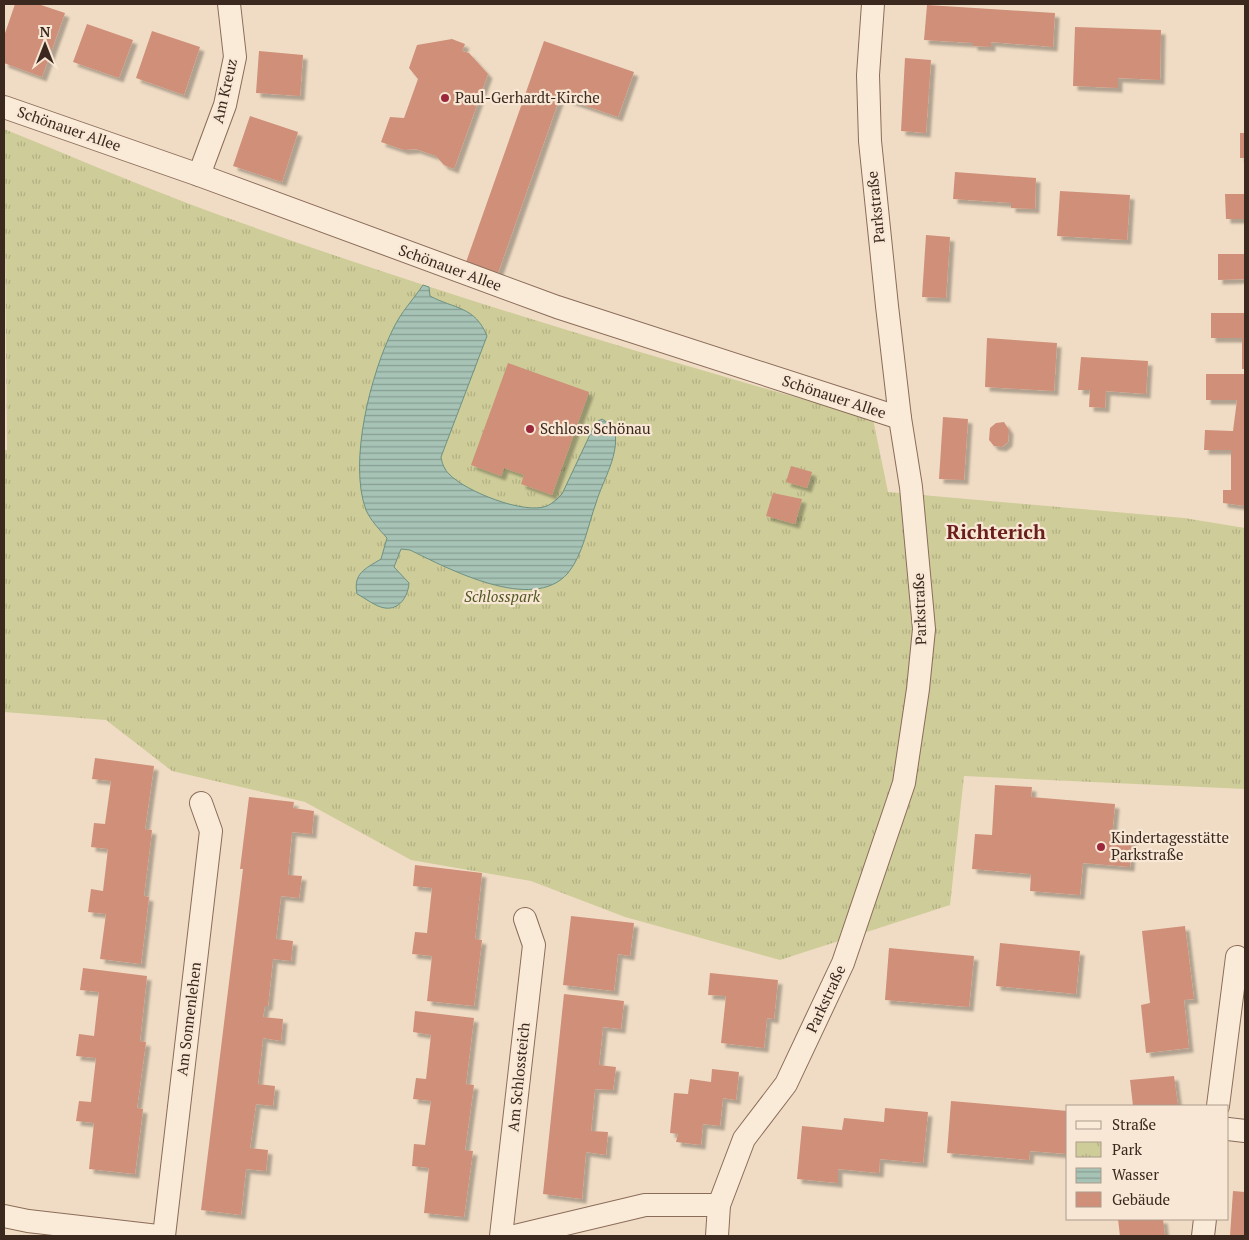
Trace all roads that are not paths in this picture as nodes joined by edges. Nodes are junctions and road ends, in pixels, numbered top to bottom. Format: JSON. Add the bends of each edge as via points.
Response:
{"nodes":[{"id":1,"x":229,"y":4,"type":"edge"},
{"id":2,"x":873,"y":4,"type":"edge"},
{"id":3,"x":4,"y":107,"type":"edge"},
{"id":4,"x":199,"y":175,"type":"junction"},
{"id":5,"x":900,"y":418,"type":"junction"},
{"id":6,"x":201,"y":802,"type":"dead end"},
{"id":7,"x":525,"y":919,"type":"dead end"},
{"id":8,"x":1237,"y":957,"type":"dead end"},
{"id":9,"x":1218,"y":1105,"type":"edge"},
{"id":10,"x":1229,"y":1129,"type":"edge"},
{"id":11,"x":1245,"y":1131,"type":"edge"},
{"id":12,"x":719,"y":1204,"type":"junction"},
{"id":13,"x":4,"y":1216,"type":"edge"},
{"id":14,"x":1205,"y":1220,"type":"edge"},
{"id":15,"x":158,"y":1236,"type":"edge"},
{"id":16,"x":164,"y":1236,"type":"edge"},
{"id":17,"x":501,"y":1236,"type":"edge"},
{"id":18,"x":515,"y":1236,"type":"edge"},
{"id":19,"x":717,"y":1236,"type":"edge"},
{"id":20,"x":1202,"y":1236,"type":"edge"}],
"edges":[{"from":1,"to":4,"type":"street","name":"Am Kreuz","via":[[235,57],[225,105]]},
{"from":2,"to":5,"type":"street","name":"Parkstraße","via":[[868,75],[870,141]]},
{"from":3,"to":4,"type":"street","name":"Schönauer Allee"},
{"from":4,"to":5,"type":"street","name":"Schönauer Allee","via":[[557,306]]},
{"from":5,"to":12,"type":"street","name":"Parkstraße","via":[[911,487],[924,629],[904,783],[843,963],[786,1084],[744,1139]]},
{"from":6,"to":16,"type":"street","name":"Am Sonnenlehen","via":[[212,831]]},
{"from":7,"to":17,"type":"street","name":"Am Schlossteich","via":[[534,945]]},
{"from":8,"to":9,"type":"street"},
{"from":10,"to":11,"type":"street"},
{"from":12,"to":18,"type":"street","via":[[645,1205]]},
{"from":12,"to":19,"type":"street","name":"Parkstraße"},
{"from":13,"to":15,"type":"street"},
{"from":14,"to":20,"type":"street"}]}
